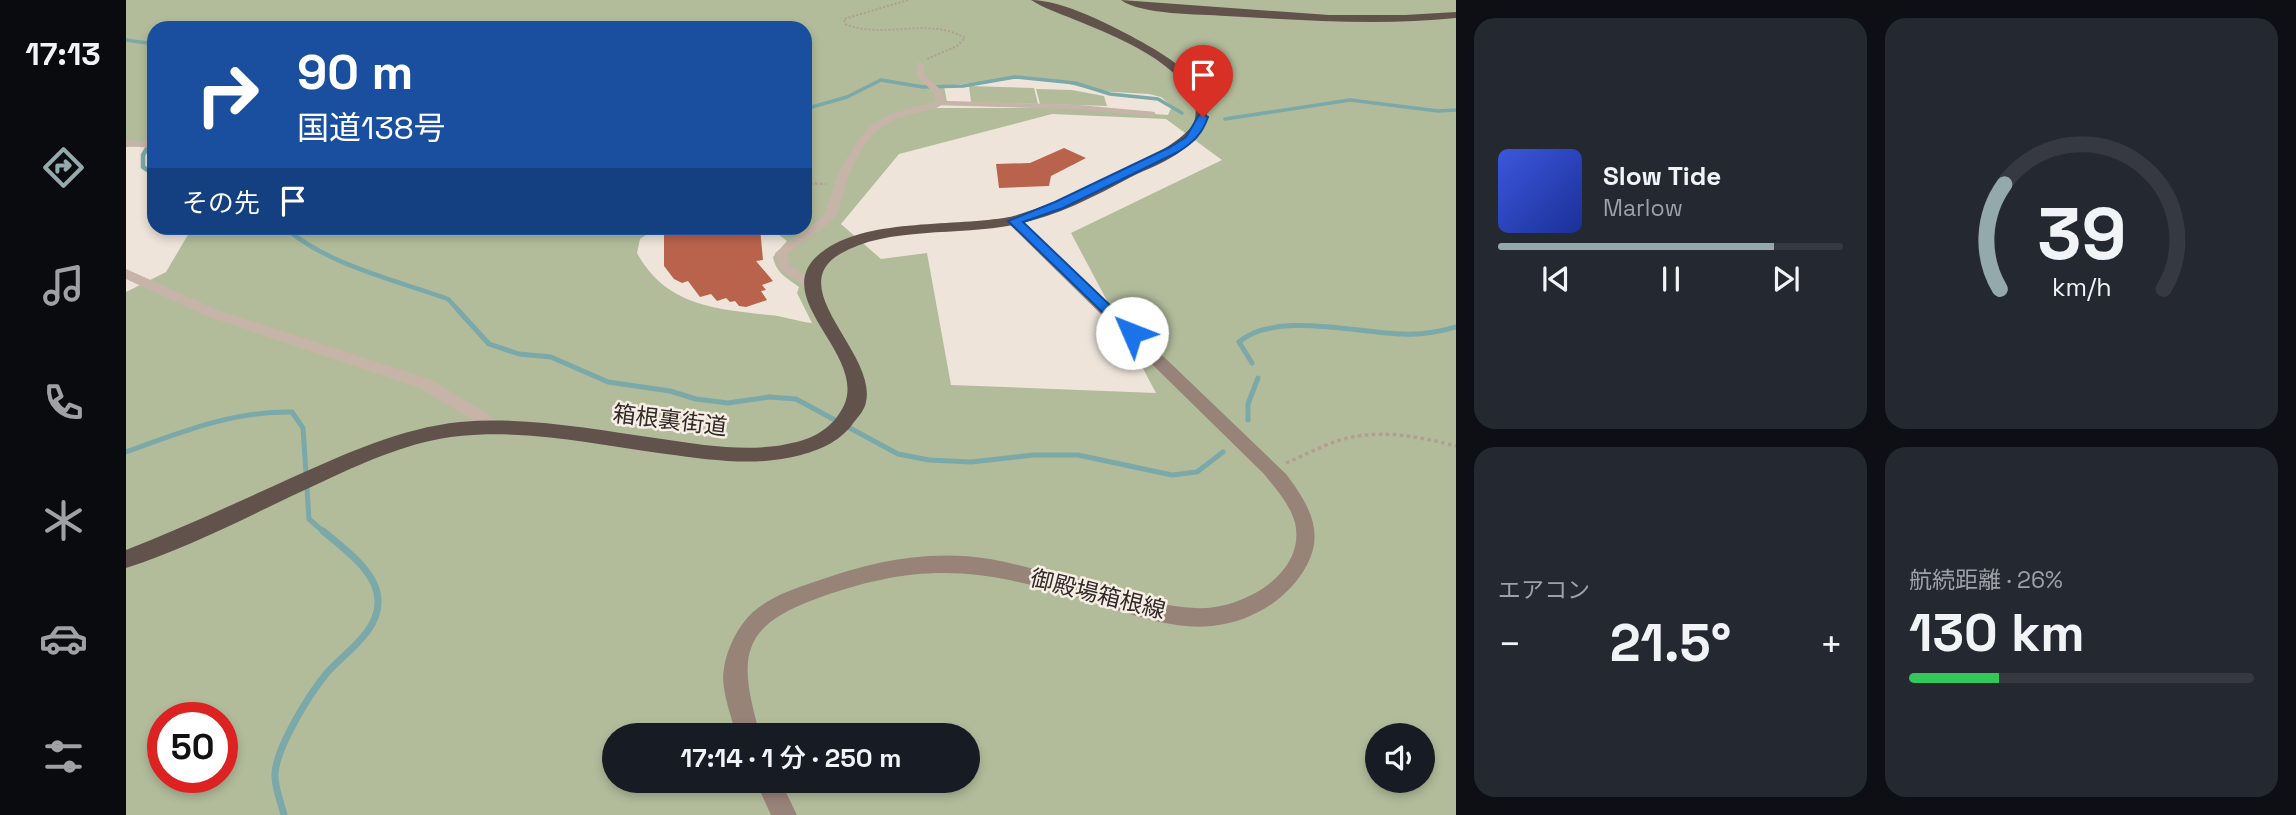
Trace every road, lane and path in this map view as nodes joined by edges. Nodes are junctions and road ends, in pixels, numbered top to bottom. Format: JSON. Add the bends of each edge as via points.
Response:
{"nodes":[{"id":1,"x":908,"y":0,"type":"edge"},
{"id":2,"x":1036,"y":0,"type":"edge"},
{"id":3,"x":1126,"y":0,"type":"edge"},
{"id":4,"x":1456,"y":15,"type":"edge"},
{"id":5,"x":920,"y":64,"type":"joint"},
{"id":6,"x":940,"y":103,"type":"junction"},
{"id":7,"x":1153,"y":114,"type":"dead end"},
{"id":8,"x":126,"y":144,"type":"edge"},
{"id":9,"x":147,"y":145,"type":"edge"},
{"id":10,"x":812,"y":183,"type":"edge"},
{"id":11,"x":839,"y":184,"type":"junction"},
{"id":12,"x":1014,"y":221,"type":"junction"},
{"id":13,"x":812,"y":231,"type":"edge"},
{"id":14,"x":807,"y":235,"type":"edge"},
{"id":15,"x":126,"y":273,"type":"edge"},
{"id":16,"x":812,"y":285,"type":"junction"},
{"id":17,"x":496,"y":427,"type":"junction"},
{"id":18,"x":1456,"y":446,"type":"edge"},
{"id":19,"x":1271,"y":469,"type":"junction"},
{"id":20,"x":126,"y":559,"type":"edge"},
{"id":21,"x":746,"y":723,"type":"edge"},
{"id":22,"x":773,"y":793,"type":"edge"},
{"id":23,"x":784,"y":815,"type":"edge"}],
"edges":[{"from":1,"to":5,"type":"path","via":[[844,19],[845,24],[861,31],[925,30],[965,38]]},
{"from":2,"to":12,"type":"highway","via":[[1130,41],[1181,71],[1200,93],[1203,117],[1190,140],[1174,149],[1059,205]]},
{"from":3,"to":4,"type":"highway","via":[[1188,10],[1349,19]]},
{"from":5,"to":6,"type":"street","via":[[920,75]]},
{"from":6,"to":7,"type":"lane"},
{"from":6,"to":11,"type":"street","via":[[877,124]]},
{"from":8,"to":9,"type":"street"},
{"from":10,"to":11,"type":"path"},
{"from":11,"to":13,"type":"street","via":[[828,220]]},
{"from":12,"to":16,"type":"highway","via":[[851,242],[820,260]]},
{"from":12,"to":19,"type":"main road","name":"御殿場箱根線"},
{"from":14,"to":16,"type":"street","via":[[781,253],[784,267]]},
{"from":15,"to":17,"type":"street","via":[[212,313],[426,384]]},
{"from":16,"to":17,"type":"highway","name":"箱根裏街道","via":[[822,316],[844,349],[859,386],[852,416],[834,433],[797,449],[742,455]]},
{"from":17,"to":20,"type":"highway","name":"箱根裏街道","via":[[458,429],[386,447]]},
{"from":18,"to":19,"type":"path","via":[[1375,433],[1338,440]]},
{"from":19,"to":21,"type":"main road","name":"御殿場箱根線","via":[[1298,502],[1305,551],[1286,583],[1257,605],[1211,617],[1152,611],[1053,582],[988,569],[933,563],[877,571],[783,601],[750,627],[735,669]]},
{"from":22,"to":23,"type":"main road"}]}
